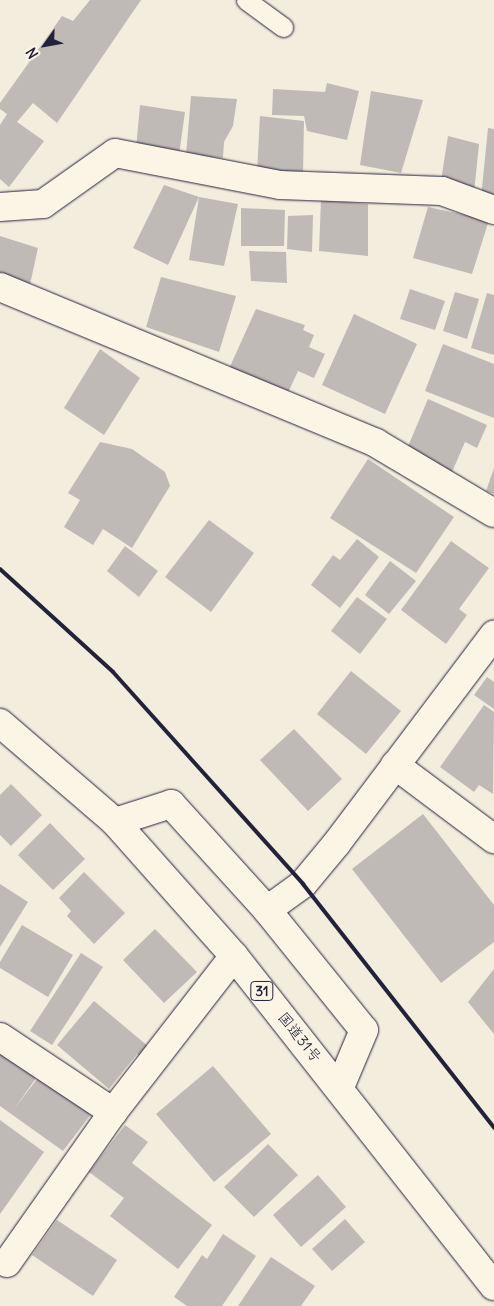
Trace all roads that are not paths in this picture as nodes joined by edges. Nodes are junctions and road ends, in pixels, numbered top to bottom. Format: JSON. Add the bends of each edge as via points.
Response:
{"nodes":[{"id":1,"x":246,"y":0,"type":"edge"},
{"id":2,"x":283,"y":28,"type":"dead end"},
{"id":3,"x":0,"y":207,"type":"edge"},
{"id":4,"x":494,"y":210,"type":"edge"},
{"id":5,"x":0,"y":287,"type":"edge"},
{"id":6,"x":494,"y":514,"type":"edge"},
{"id":7,"x":494,"y":635,"type":"edge"},
{"id":8,"x":0,"y":723,"type":"edge"},
{"id":9,"x":395,"y":765,"type":"junction"},
{"id":10,"x":115,"y":822,"type":"junction"},
{"id":11,"x":494,"y":839,"type":"edge"},
{"id":12,"x":267,"y":910,"type":"junction"},
{"id":13,"x":234,"y":956,"type":"junction"},
{"id":14,"x":0,"y":1038,"type":"edge"},
{"id":15,"x":340,"y":1087,"type":"junction"},
{"id":16,"x":113,"y":1112,"type":"junction"},
{"id":17,"x":7,"y":1263,"type":"dead end"},
{"id":18,"x":494,"y":1286,"type":"edge"}],
"edges":[{"from":1,"to":2,"type":"lane"},
{"from":3,"to":4,"type":"main road","via":[[43,204],[115,154],[280,185],[442,191]]},
{"from":5,"to":6,"type":"main road","via":[[376,443]]},
{"from":7,"to":9,"type":"main road"},
{"from":8,"to":10,"type":"main road","name":"国道31号","number":"31"},
{"from":9,"to":11,"type":"main road"},
{"from":9,"to":12,"type":"main road","via":[[303,884]]},
{"from":10,"to":12,"type":"main road","via":[[171,804]]},
{"from":10,"to":13,"type":"main road","name":"国道31号","number":"31"},
{"from":12,"to":15,"type":"main road","via":[[364,1030]]},
{"from":13,"to":15,"type":"main road","name":"国道31号","number":"31"},
{"from":13,"to":16,"type":"main road"},
{"from":14,"to":16,"type":"main road"},
{"from":15,"to":18,"type":"main road","name":"国道31号","number":"31"},
{"from":16,"to":17,"type":"main road"}]}
